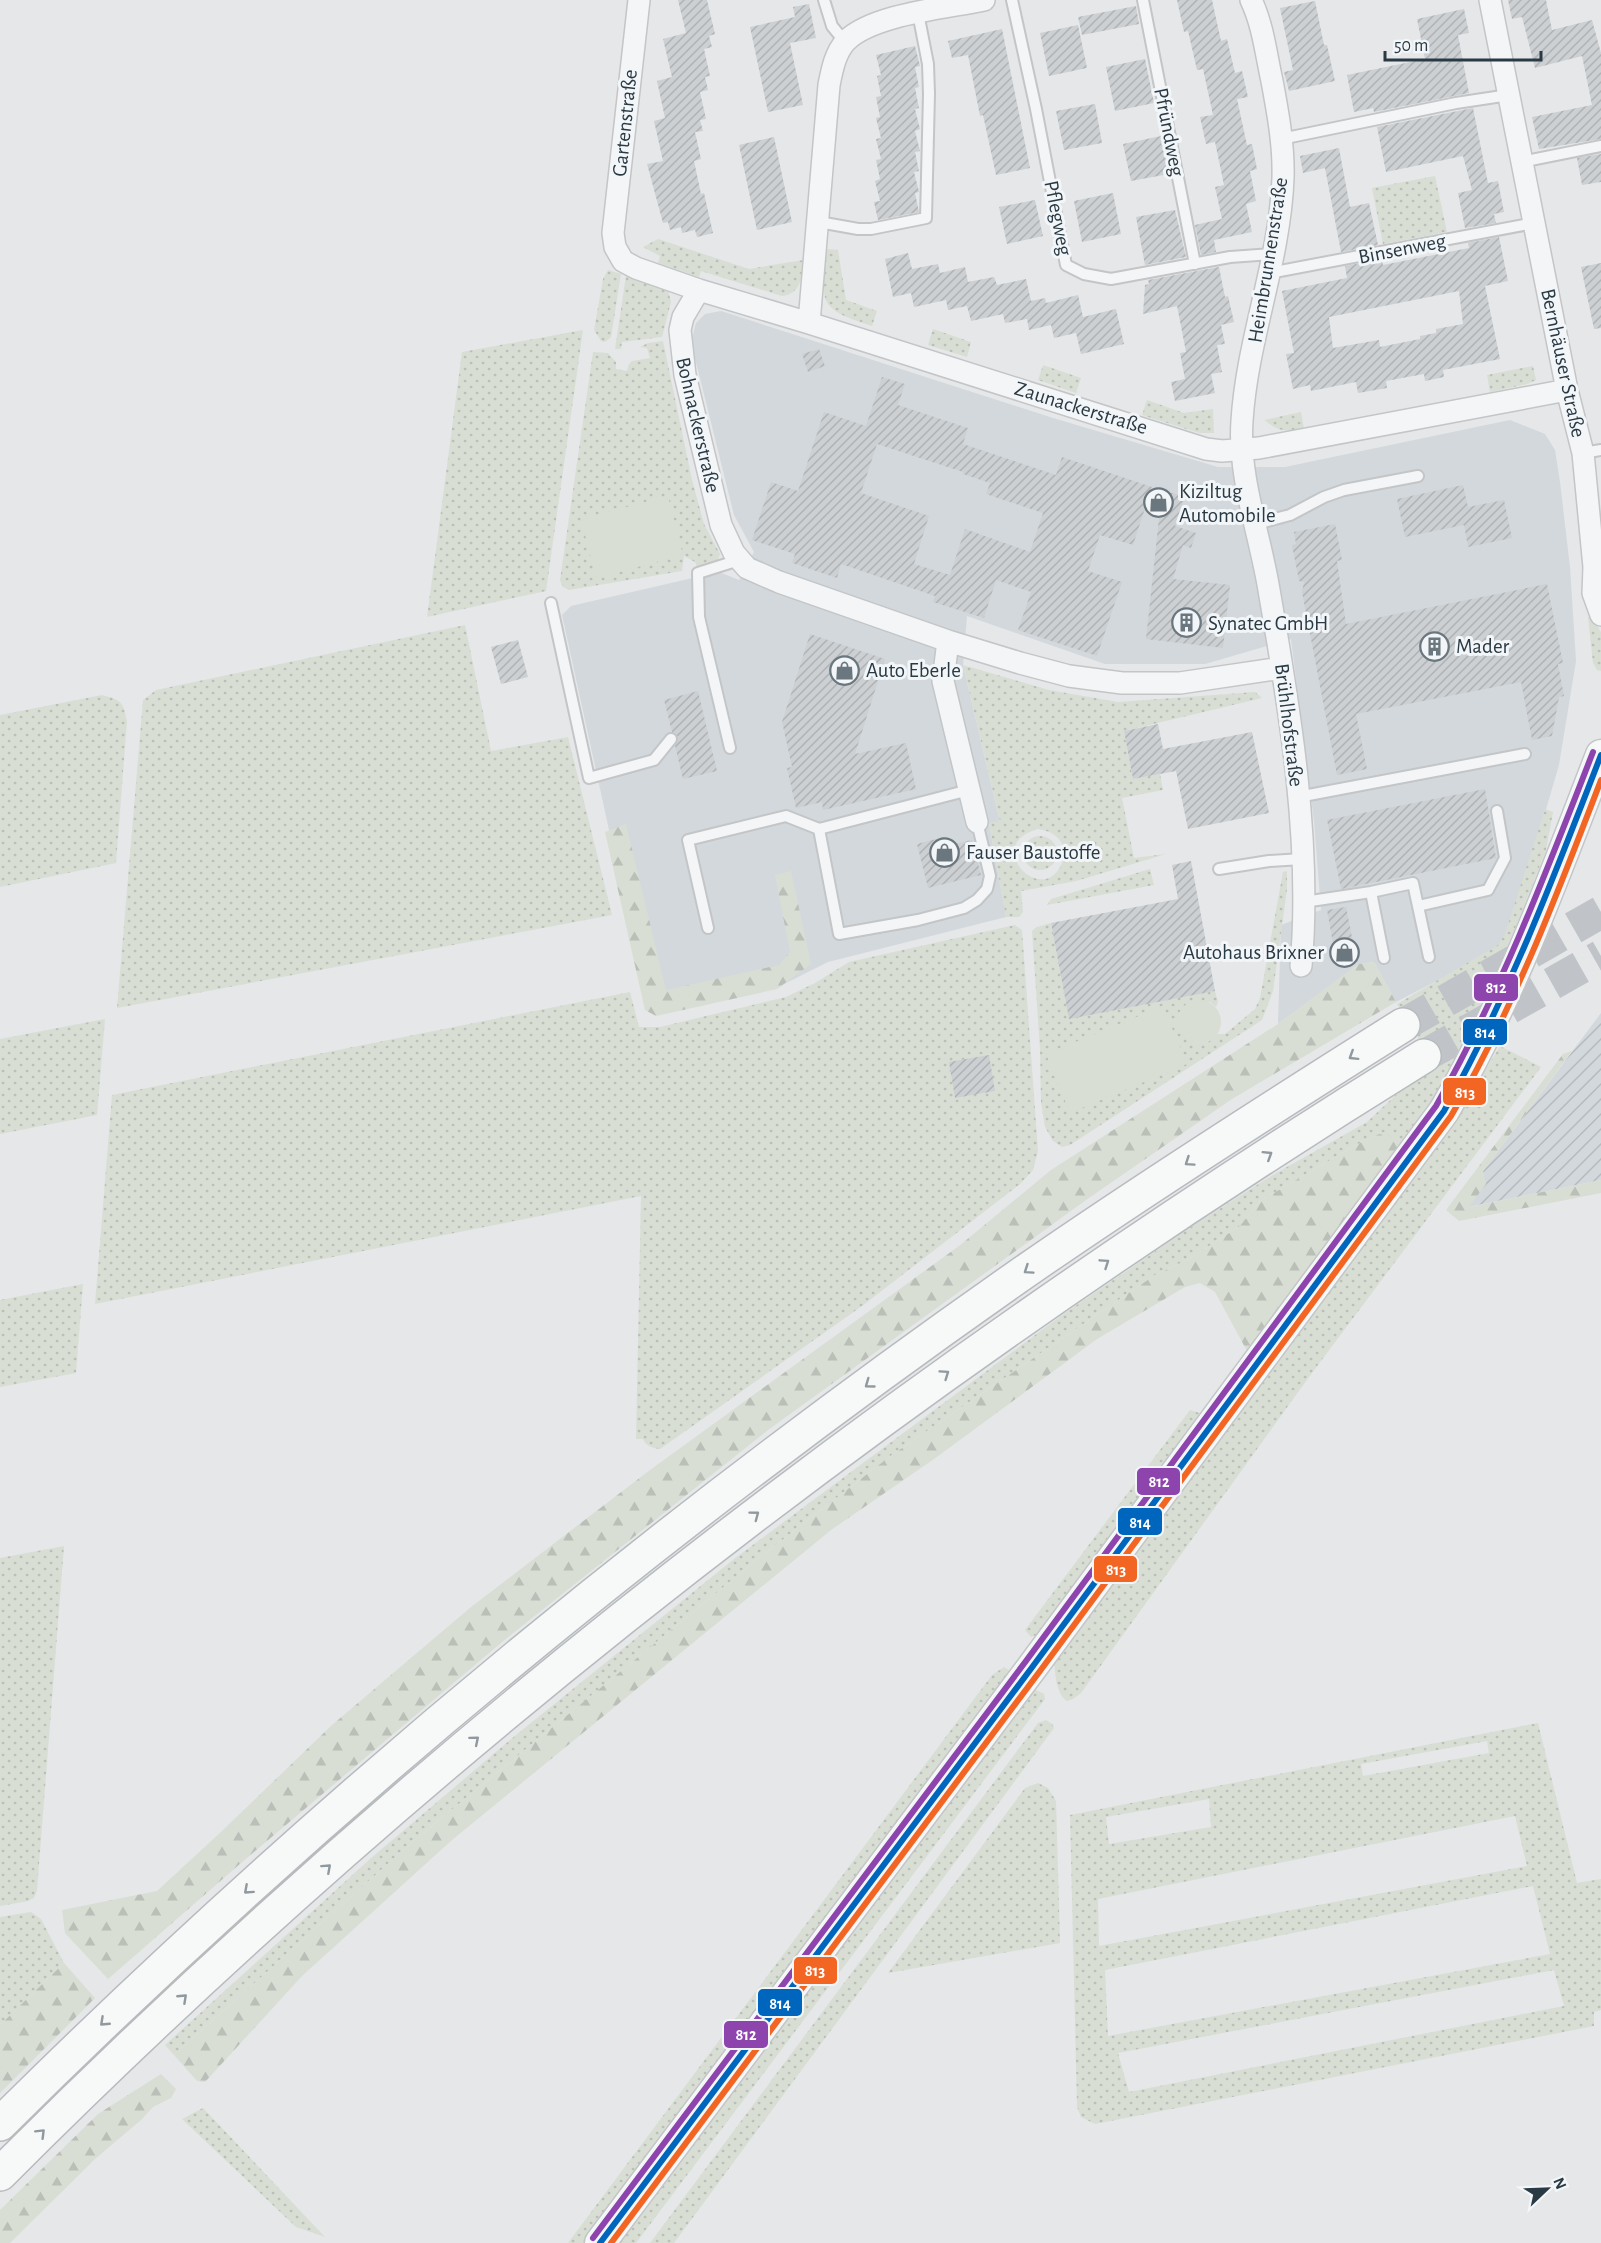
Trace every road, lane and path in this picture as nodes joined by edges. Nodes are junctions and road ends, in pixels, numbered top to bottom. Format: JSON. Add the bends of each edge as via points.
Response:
{"nodes":[{"id":1,"x":639,"y":0,"type":"edge"},
{"id":2,"x":824,"y":0,"type":"edge"},
{"id":3,"x":984,"y":0,"type":"edge"},
{"id":4,"x":1012,"y":0,"type":"edge"},
{"id":5,"x":1143,"y":0,"type":"edge"},
{"id":6,"x":1251,"y":0,"type":"edge"},
{"id":7,"x":1490,"y":0,"type":"edge"},
{"id":8,"x":918,"y":13,"type":"junction"},
{"id":9,"x":845,"y":42,"type":"junction"},
{"id":10,"x":1509,"y":95,"type":"junction"},
{"id":11,"x":1281,"y":139,"type":"junction"},
{"id":12,"x":1601,"y":146,"type":"edge"},
{"id":13,"x":1521,"y":162,"type":"junction"},
{"id":14,"x":819,"y":222,"type":"junction"},
{"id":15,"x":1534,"y":223,"type":"junction"},
{"id":16,"x":615,"y":246,"type":"joint"},
{"id":17,"x":1195,"y":264,"type":"junction"},
{"id":18,"x":1271,"y":264,"type":"junction"},
{"id":19,"x":699,"y":290,"type":"junction"},
{"id":20,"x":809,"y":323,"type":"junction"},
{"id":21,"x":1567,"y":390,"type":"junction"},
{"id":22,"x":1241,"y":451,"type":"junction"},
{"id":23,"x":1592,"y":452,"type":"edge"},
{"id":24,"x":1418,"y":476,"type":"dead end"},
{"id":25,"x":1256,"y":524,"type":"junction"},
{"id":26,"x":739,"y":560,"type":"junction"},
{"id":27,"x":1598,"y":572,"type":"edge"},
{"id":28,"x":551,"y":603,"type":"dead end"},
{"id":29,"x":1601,"y":615,"type":"edge"},
{"id":30,"x":948,"y":641,"type":"junction"},
{"id":31,"x":1282,"y":668,"type":"junction"},
{"id":32,"x":671,"y":740,"type":"dead end"},
{"id":33,"x":730,"y":748,"type":"dead end"},
{"id":34,"x":1525,"y":754,"type":"dead end"},
{"id":35,"x":1601,"y":755,"type":"edge"},
{"id":36,"x":969,"y":790,"type":"junction"},
{"id":37,"x":1298,"y":797,"type":"junction"},
{"id":38,"x":1497,"y":811,"type":"dead end"},
{"id":39,"x":977,"y":822,"type":"joint"},
{"id":40,"x":819,"y":829,"type":"junction"},
{"id":41,"x":1302,"y":859,"type":"junction"},
{"id":42,"x":1219,"y":868,"type":"dead end"},
{"id":43,"x":1371,"y":892,"type":"junction"},
{"id":44,"x":1304,"y":902,"type":"junction"},
{"id":45,"x":1418,"y":906,"type":"junction"},
{"id":46,"x":708,"y":928,"type":"dead end"},
{"id":47,"x":1429,"y":957,"type":"dead end"},
{"id":48,"x":1384,"y":958,"type":"dead end"},
{"id":49,"x":1301,"y":966,"type":"dead end"},
{"id":50,"x":1403,"y":1025,"type":"tunnel mouth"},
{"id":51,"x":1424,"y":1056,"type":"tunnel mouth"},
{"id":52,"x":0,"y":2124,"type":"edge"},
{"id":53,"x":0,"y":2174,"type":"edge"},
{"id":54,"x":600,"y":2243,"type":"edge"}],
"edges":[{"from":1,"to":16,"type":"street","name":"Gartenstraße","via":[[614,222]]},
{"from":2,"to":9,"type":"lane","via":[[832,26]]},
{"from":3,"to":8,"type":"street"},
{"from":4,"to":17,"type":"lane","name":"Pflegweg","via":[[1066,265],[1097,278],[1111,279]]},
{"from":5,"to":17,"type":"lane","name":"Pfründweg"},
{"from":6,"to":11,"type":"street","name":"Heimbrunnenstraße","via":[[1265,47]]},
{"from":7,"to":10,"type":"street","name":"Bernhäuser Straße"},
{"from":8,"to":9,"type":"street","via":[[878,23]]},
{"from":8,"to":14,"type":"lane","via":[[928,64],[926,218],[858,230]]},
{"from":9,"to":14,"type":"street","via":[[837,54],[829,85]]},
{"from":10,"to":11,"type":"lane"},
{"from":10,"to":13,"type":"street","name":"Bernhäuser Straße"},
{"from":11,"to":18,"type":"street","name":"Heimbrunnenstraße","via":[[1283,180]]},
{"from":12,"to":13,"type":"lane"},
{"from":13,"to":15,"type":"street","name":"Bernhäuser Straße"},
{"from":14,"to":20,"type":"street"},
{"from":15,"to":18,"type":"lane","name":"Binsenweg"},
{"from":15,"to":21,"type":"street","name":"Bernhäuser Straße"},
{"from":16,"to":19,"type":"street","name":"Zaunackerstraße","via":[[624,261],[636,268]]},
{"from":17,"to":18,"type":"lane","name":"Pflegweg","via":[[1237,256]]},
{"from":18,"to":22,"type":"street","name":"Heimbrunnenstraße","via":[[1244,399]]},
{"from":19,"to":20,"type":"street","name":"Zaunackerstraße"},
{"from":19,"to":26,"type":"street","name":"Bohnackerstraße","via":[[683,316],[682,355],[722,525]]},
{"from":20,"to":22,"type":"street","name":"Zaunackerstraße","via":[[1206,449]]},
{"from":21,"to":22,"type":"street","name":"Zaunackerstraße"},
{"from":21,"to":23,"type":"street","name":"Bernhäuser Straße"},
{"from":22,"to":25,"type":"street","name":"Brühlhofstraße"},
{"from":23,"to":27,"type":"street","name":"Bernhäuser Straße"},
{"from":24,"to":25,"type":"lane","via":[[1344,490],[1290,515]]},
{"from":25,"to":31,"type":"street","name":"Brühlhofstraße"},
{"from":26,"to":30,"type":"street","via":[[747,568],[779,582]]},
{"from":26,"to":33,"type":"lane","via":[[698,573],[699,617]]},
{"from":27,"to":29,"type":"street","name":"Bernhäuser Straße","via":[[1593,593]]},
{"from":28,"to":32,"type":"lane","via":[[589,778],[654,760]]},
{"from":30,"to":31,"type":"street","via":[[1045,670],[1122,683],[1206,681]]},
{"from":30,"to":36,"type":"street","via":[[943,681]]},
{"from":31,"to":37,"type":"street","name":"Brühlhofstraße"},
{"from":34,"to":37,"type":"lane"},
{"from":35,"to":54,"type":"main road","via":[[1509,986],[1444,1111]]},
{"from":36,"to":39,"type":"street"},
{"from":36,"to":40,"type":"lane"},
{"from":37,"to":41,"type":"street","name":"Brühlhofstraße"},
{"from":38,"to":45,"type":"lane","via":[[1505,858],[1488,890]]},
{"from":39,"to":40,"type":"lane","via":[[990,876],[987,889],[977,900],[964,908],[918,920],[839,933]]},
{"from":40,"to":46,"type":"lane","via":[[786,816],[688,840]]},
{"from":41,"to":42,"type":"lane"},
{"from":41,"to":44,"type":"street","name":"Brühlhofstraße"},
{"from":43,"to":44,"type":"lane"},
{"from":43,"to":45,"type":"lane","via":[[1413,883]]},
{"from":43,"to":48,"type":"lane"},
{"from":44,"to":49,"type":"street","name":"Brühlhofstraße"},
{"from":45,"to":47,"type":"lane"},
{"from":50,"to":52,"type":"highway","one_way":true,"via":[[1215,1144],[1020,1275],[860,1390],[674,1532],[363,1787],[139,1989]]},
{"from":53,"to":51,"type":"highway","one_way":true,"via":[[283,1907],[466,1747],[656,1591],[832,1456],[993,1340],[1173,1216]]}]}
